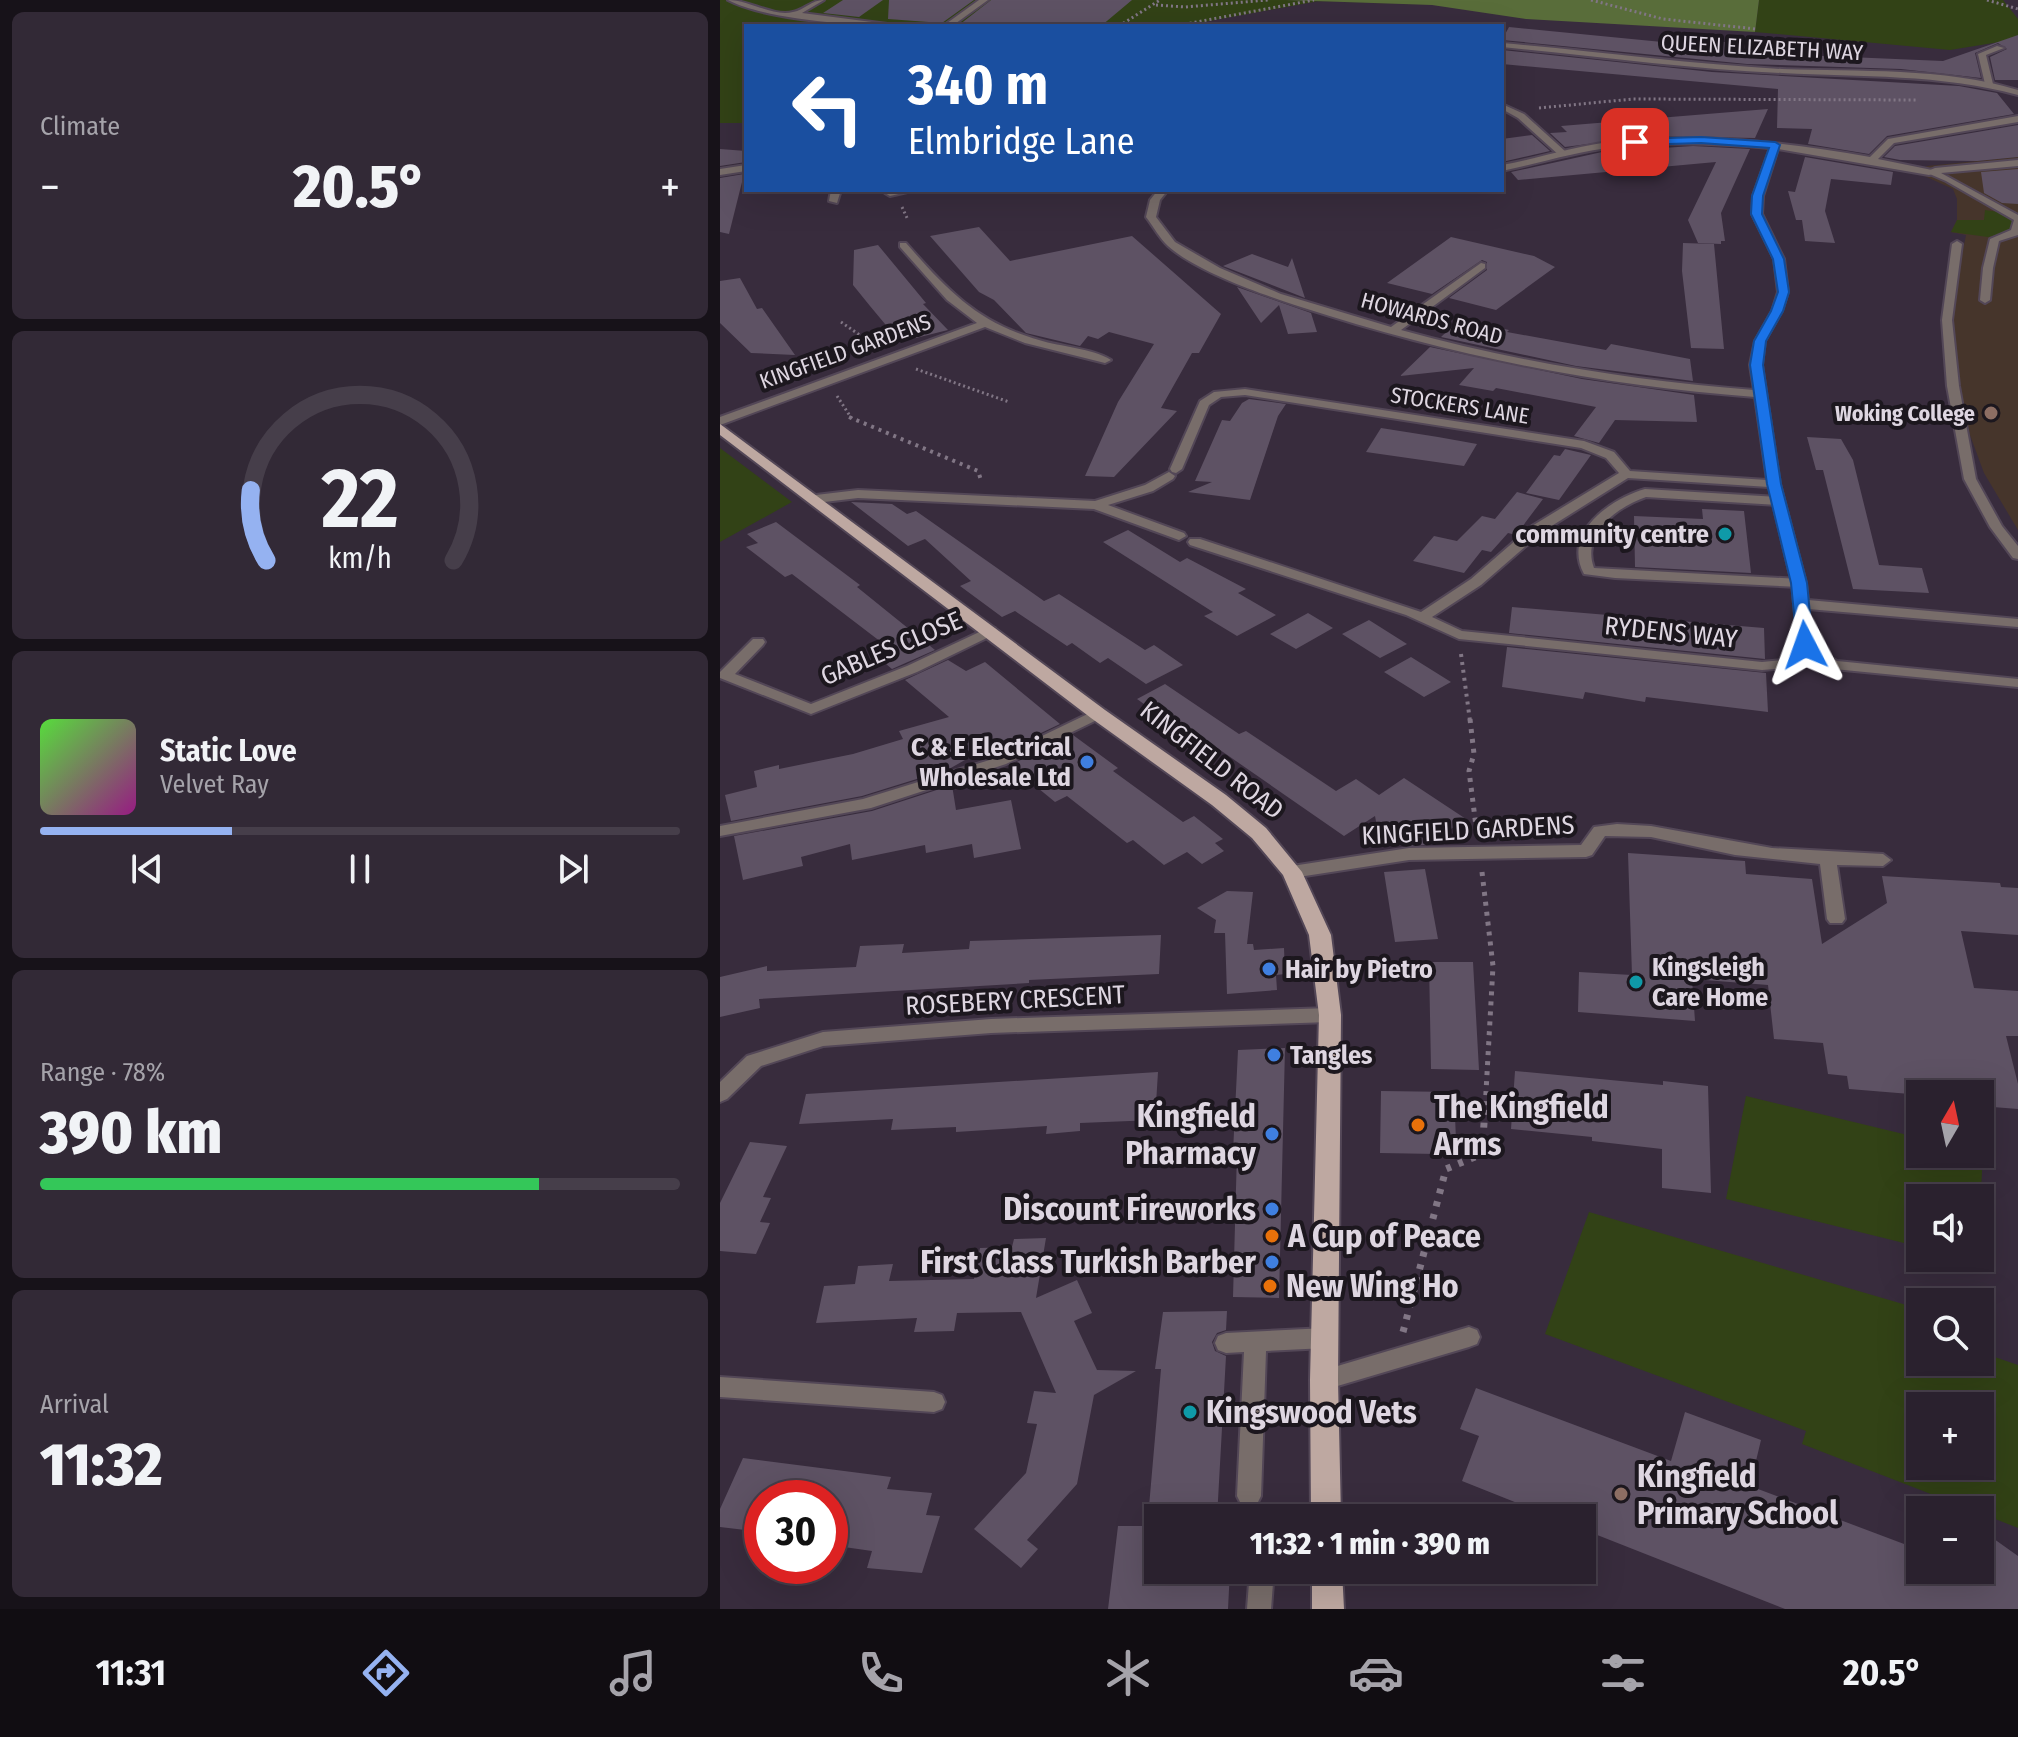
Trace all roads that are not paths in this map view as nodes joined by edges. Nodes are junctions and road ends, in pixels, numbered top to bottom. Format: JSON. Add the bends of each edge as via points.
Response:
{"nodes":[{"id":1,"x":732,"y":0,"type":"edge"},
{"id":2,"x":820,"y":0,"type":"edge"},
{"id":3,"x":984,"y":0,"type":"edge"},
{"id":4,"x":794,"y":15,"type":"junction"},
{"id":5,"x":880,"y":24,"type":"edge"},
{"id":6,"x":950,"y":24,"type":"edge"},
{"id":7,"x":1504,"y":45,"type":"edge"},
{"id":8,"x":2000,"y":48,"type":"dead end"},
{"id":9,"x":1989,"y":84,"type":"junction"},
{"id":10,"x":2018,"y":93,"type":"edge"},
{"id":11,"x":1504,"y":107,"type":"edge"},
{"id":12,"x":2018,"y":119,"type":"edge"},
{"id":13,"x":1775,"y":145,"type":"junction"},
{"id":14,"x":1563,"y":154,"type":"junction"},
{"id":15,"x":1872,"y":160,"type":"junction"},
{"id":16,"x":2018,"y":163,"type":"edge"},
{"id":17,"x":744,"y":168,"type":"edge"},
{"id":18,"x":1504,"y":168,"type":"edge"},
{"id":19,"x":720,"y":172,"type":"edge"},
{"id":20,"x":1929,"y":172,"type":"junction"},
{"id":21,"x":897,"y":192,"type":"edge"},
{"id":22,"x":1162,"y":192,"type":"edge"},
{"id":23,"x":890,"y":193,"type":"dead end"},
{"id":24,"x":2018,"y":220,"type":"edge"},
{"id":25,"x":1957,"y":244,"type":"dead end"},
{"id":26,"x":903,"y":245,"type":"dead end"},
{"id":27,"x":1481,"y":266,"type":"dead end"},
{"id":28,"x":1985,"y":300,"type":"dead end"},
{"id":29,"x":986,"y":323,"type":"junction"},
{"id":30,"x":1394,"y":330,"type":"junction"},
{"id":31,"x":1105,"y":360,"type":"dead end"},
{"id":32,"x":1760,"y":394,"type":"junction"},
{"id":33,"x":720,"y":421,"type":"edge"},
{"id":34,"x":720,"y":428,"type":"edge"},
{"id":35,"x":1626,"y":474,"type":"junction"},
{"id":36,"x":1774,"y":484,"type":"junction"},
{"id":37,"x":816,"y":499,"type":"junction"},
{"id":38,"x":1778,"y":501,"type":"junction"},
{"id":39,"x":1096,"y":505,"type":"junction"},
{"id":40,"x":1179,"y":536,"type":"dead end"},
{"id":41,"x":1195,"y":542,"type":"dead end"},
{"id":42,"x":2018,"y":555,"type":"edge"},
{"id":43,"x":1799,"y":583,"type":"junction"},
{"id":44,"x":1802,"y":604,"type":"junction"},
{"id":45,"x":1422,"y":617,"type":"junction"},
{"id":46,"x":2018,"y":623,"type":"edge"},
{"id":47,"x":990,"y":631,"type":"junction"},
{"id":48,"x":758,"y":642,"type":"dead end"},
{"id":49,"x":1813,"y":654,"type":"junction"},
{"id":50,"x":2018,"y":683,"type":"edge"},
{"id":51,"x":1098,"y":714,"type":"junction"},
{"id":52,"x":720,"y":831,"type":"edge"},
{"id":53,"x":1828,"y":860,"type":"junction"},
{"id":54,"x":1883,"y":860,"type":"dead end"},
{"id":55,"x":1292,"y":872,"type":"junction"},
{"id":56,"x":1836,"y":919,"type":"dead end"},
{"id":57,"x":1330,"y":1015,"type":"junction"},
{"id":58,"x":720,"y":1094,"type":"edge"},
{"id":59,"x":1469,"y":1337,"type":"dead end"},
{"id":60,"x":1326,"y":1338,"type":"junction"},
{"id":61,"x":1255,"y":1341,"type":"junction"},
{"id":62,"x":1226,"y":1343,"type":"dead end"},
{"id":63,"x":1324,"y":1380,"type":"junction"},
{"id":64,"x":720,"y":1387,"type":"edge"},
{"id":65,"x":934,"y":1402,"type":"dead end"},
{"id":66,"x":1249,"y":1496,"type":"dead end"},
{"id":67,"x":1326,"y":1504,"type":"edge"},
{"id":68,"x":1261,"y":1584,"type":"edge"},
{"id":69,"x":1327,"y":1584,"type":"edge"},
{"id":70,"x":1259,"y":1609,"type":"edge"},
{"id":71,"x":1328,"y":1609,"type":"edge"}],
"edges":[{"from":1,"to":4,"type":"street"},
{"from":2,"to":4,"type":"street"},
{"from":3,"to":6,"type":"street"},
{"from":4,"to":5,"type":"street"},
{"from":7,"to":9,"type":"street","name":"QUEEN ELIZABETH WAY"},
{"from":8,"to":9,"type":"street","via":[[1982,54]]},
{"from":9,"to":10,"type":"street","name":"QUEEN ELIZABETH WAY"},
{"from":11,"to":14,"type":"street"},
{"from":12,"to":15,"type":"street","via":[[1891,141]]},
{"from":13,"to":14,"type":"street","via":[[1663,140]]},
{"from":13,"to":15,"type":"street"},
{"from":13,"to":32,"type":"street","via":[[1757,214],[1779,259],[1783,292],[1757,352]]},
{"from":14,"to":18,"type":"street"},
{"from":15,"to":20,"type":"street"},
{"from":16,"to":20,"type":"street"},
{"from":17,"to":19,"type":"street"},
{"from":20,"to":24,"type":"street"},
{"from":21,"to":23,"type":"street"},
{"from":22,"to":30,"type":"street","name":"HOWARDS ROAD","via":[[1152,206],[1152,222],[1184,253],[1257,289]]},
{"from":24,"to":28,"type":"street","via":[[2016,232],[1995,239]]},
{"from":25,"to":42,"type":"street","via":[[1947,320],[1970,479]]},
{"from":26,"to":29,"type":"street","name":"KINGFIELD GARDENS","via":[[954,300]]},
{"from":27,"to":30,"type":"street"},
{"from":29,"to":31,"type":"street","name":"KINGFIELD GARDENS"},
{"from":29,"to":33,"type":"street","name":"KINGFIELD GARDENS"},
{"from":30,"to":32,"type":"street","name":"HOWARDS ROAD","via":[[1586,375]]},
{"from":32,"to":36,"type":"street"},
{"from":34,"to":37,"type":"main road","name":"KINGFIELD ROAD"},
{"from":35,"to":36,"type":"street"},
{"from":35,"to":39,"type":"street","name":"STOCKERS LANE","via":[[1610,455],[1584,445],[1245,392],[1218,394],[1204,403],[1172,473],[1149,488]]},
{"from":35,"to":45,"type":"street","via":[[1537,529],[1476,582]]},
{"from":36,"to":38,"type":"street"},
{"from":37,"to":39,"type":"street","name":"STOCKERS LANE","via":[[858,494]]},
{"from":37,"to":47,"type":"main road","name":"KINGFIELD ROAD"},
{"from":38,"to":43,"type":"street"},
{"from":38,"to":43,"type":"street","via":[[1632,496],[1598,522],[1584,563],[1589,571],[1615,574]]},
{"from":39,"to":40,"type":"street"},
{"from":41,"to":45,"type":"street"},
{"from":43,"to":44,"type":"street"},
{"from":44,"to":46,"type":"street"},
{"from":44,"to":49,"type":"street","via":[[1805,645]]},
{"from":45,"to":49,"type":"street","name":"RYDENS WAY","via":[[1459,635],[1762,666]]},
{"from":47,"to":48,"type":"street","name":"GABLES CLOSE","via":[[811,709],[725,675]]},
{"from":47,"to":51,"type":"main road","name":"KINGFIELD ROAD"},
{"from":49,"to":50,"type":"street","via":[[1834,665]]},
{"from":51,"to":52,"type":"street","via":[[1001,761],[865,804]]},
{"from":51,"to":55,"type":"main road","name":"KINGFIELD ROAD","via":[[1249,825]]},
{"from":53,"to":54,"type":"street","name":"KINGFIELD GARDENS"},
{"from":53,"to":55,"type":"street","name":"KINGFIELD GARDENS","via":[[1624,827],[1600,831],[1586,851],[1409,854]]},
{"from":53,"to":56,"type":"street"},
{"from":55,"to":57,"type":"main road","name":"KINGFIELD ROAD","via":[[1320,935]]},
{"from":57,"to":58,"type":"street","name":"ROSEBERY CRESCENT","via":[[991,1026],[823,1039],[754,1061]]},
{"from":57,"to":60,"type":"main road","name":"KINGFIELD ROAD"},
{"from":59,"to":63,"type":"street"},
{"from":60,"to":61,"type":"street"},
{"from":60,"to":63,"type":"main road","name":"KINGFIELD ROAD"},
{"from":61,"to":62,"type":"street"},
{"from":61,"to":66,"type":"street"},
{"from":63,"to":67,"type":"main road","name":"KINGFIELD ROAD"},
{"from":64,"to":65,"type":"street"},
{"from":68,"to":70,"type":"street"},
{"from":69,"to":71,"type":"main road"}]}
